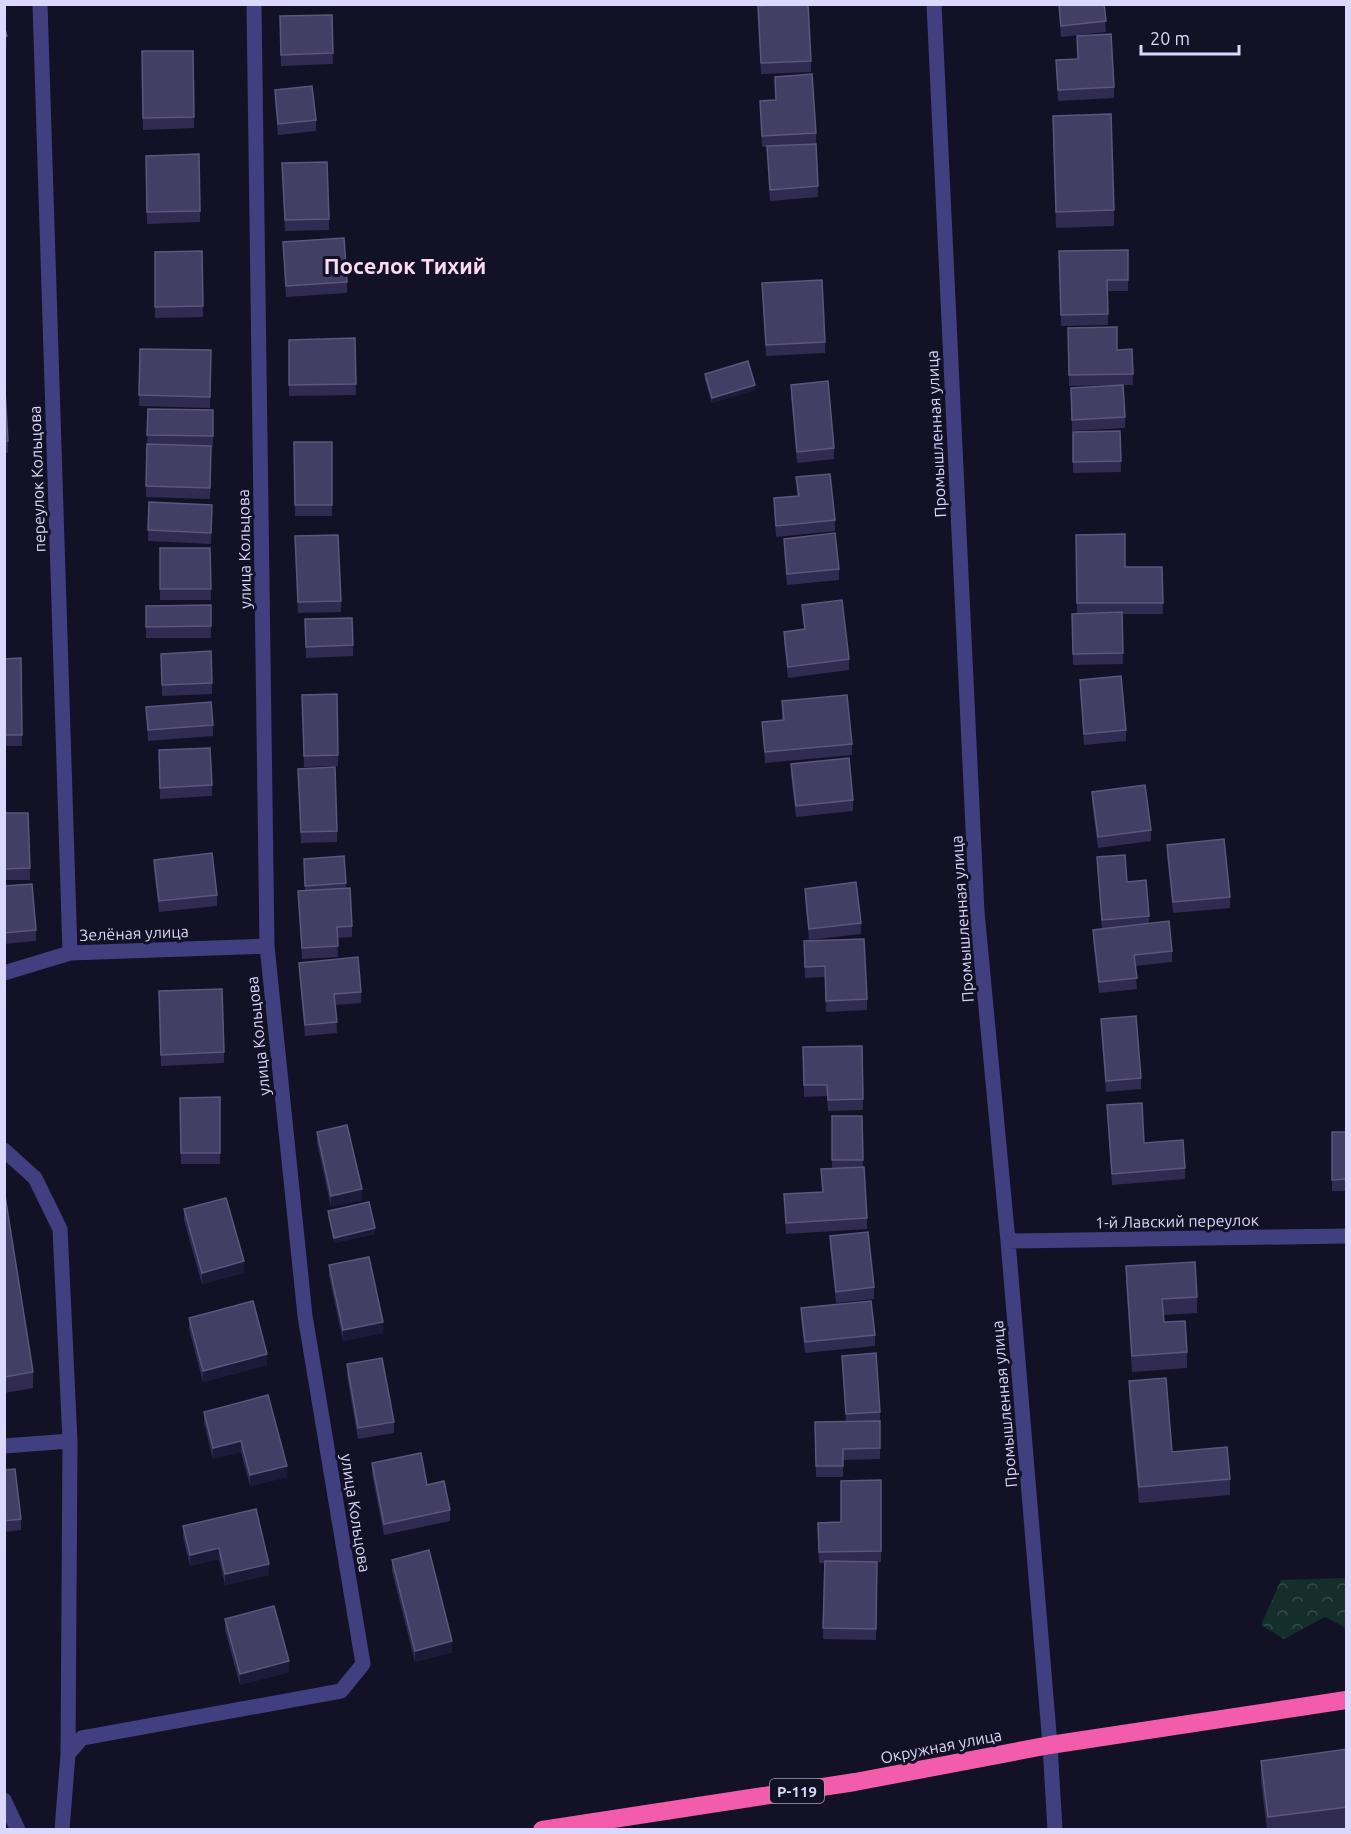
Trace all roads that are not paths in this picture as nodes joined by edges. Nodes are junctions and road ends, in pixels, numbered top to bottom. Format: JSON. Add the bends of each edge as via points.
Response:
{"nodes":[{"id":1,"x":40,"y":4,"type":"edge"},
{"id":2,"x":254,"y":4,"type":"edge"},
{"id":3,"x":934,"y":4,"type":"edge"},
{"id":4,"x":267,"y":946,"type":"junction"},
{"id":5,"x":70,"y":953,"type":"junction"},
{"id":6,"x":4,"y":973,"type":"edge"},
{"id":7,"x":4,"y":1150,"type":"edge"},
{"id":8,"x":1347,"y":1236,"type":"edge"},
{"id":9,"x":1008,"y":1241,"type":"junction"},
{"id":10,"x":70,"y":1441,"type":"junction"},
{"id":11,"x":4,"y":1446,"type":"edge"},
{"id":12,"x":1347,"y":1700,"type":"edge"},
{"id":13,"x":1050,"y":1745,"type":"junction"},
{"id":14,"x":68,"y":1754,"type":"junction"},
{"id":15,"x":4,"y":1800,"type":"edge"},
{"id":16,"x":18,"y":1830,"type":"edge"},
{"id":17,"x":62,"y":1830,"type":"edge"},
{"id":18,"x":542,"y":1830,"type":"edge"},
{"id":19,"x":1055,"y":1830,"type":"edge"}],
"edges":[{"from":1,"to":5,"type":"street","name":"переулок Кольцова"},
{"from":2,"to":4,"type":"street","name":"улица Кольцова"},
{"from":3,"to":9,"type":"street","name":"Промышленная улица","via":[[977,912]]},
{"from":4,"to":5,"type":"street","name":"Зелёная улица"},
{"from":4,"to":14,"type":"street","name":"улица Кольцова","via":[[305,1316],[363,1664],[340,1691],[82,1737]]},
{"from":5,"to":6,"type":"street","name":"Зелёная улица"},
{"from":7,"to":10,"type":"street","via":[[35,1178],[60,1229]]},
{"from":8,"to":9,"type":"street","name":"1-й Лавский переулок"},
{"from":9,"to":13,"type":"street","name":"Промышленная улица"},
{"from":10,"to":11,"type":"street"},
{"from":10,"to":14,"type":"street"},
{"from":12,"to":13,"type":"highway","name":"Окружная улица","number":"Р-119"},
{"from":13,"to":18,"type":"highway","name":"Окружная улица","number":"Р-119","via":[[855,1782]]},
{"from":13,"to":19,"type":"street","name":"Промышленная улица"},
{"from":14,"to":17,"type":"street"},
{"from":15,"to":16,"type":"street"}]}
